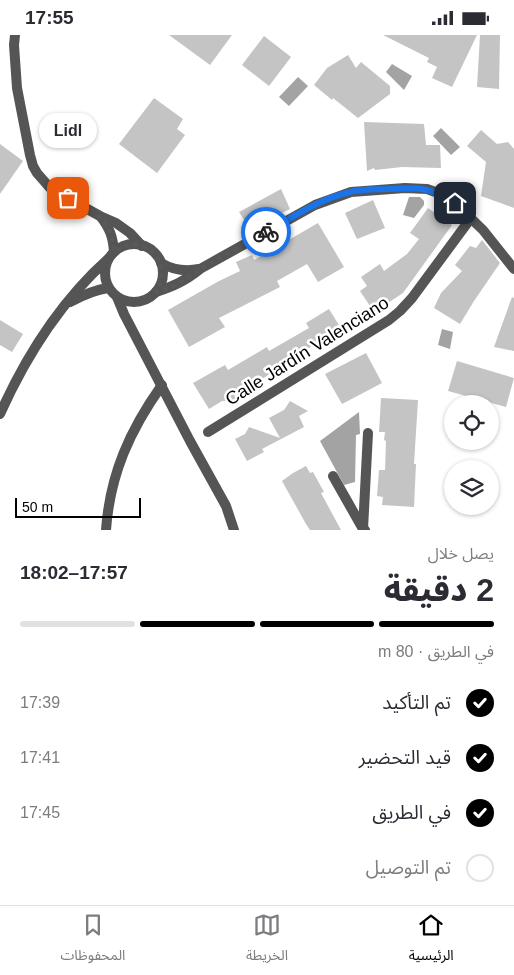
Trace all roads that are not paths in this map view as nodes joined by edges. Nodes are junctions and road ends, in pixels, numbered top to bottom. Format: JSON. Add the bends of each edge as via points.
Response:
{"nodes":[{"id":1,"x":15,"y":35,"type":"edge"},
{"id":2,"x":100,"y":216,"type":"junction"},
{"id":3,"x":471,"y":218,"type":"junction"},
{"id":4,"x":142,"y":246,"type":"junction"},
{"id":5,"x":111,"y":256,"type":"junction"},
{"id":6,"x":161,"y":263,"type":"junction"},
{"id":7,"x":200,"y":269,"type":"junction"},
{"id":8,"x":514,"y":269,"type":"edge"},
{"id":9,"x":108,"y":288,"type":"junction"},
{"id":10,"x":156,"y":292,"type":"junction"},
{"id":11,"x":117,"y":297,"type":"junction"},
{"id":12,"x":60,"y":311,"type":"junction"},
{"id":13,"x":162,"y":385,"type":"junction"},
{"id":14,"x":0,"y":414,"type":"edge"},
{"id":15,"x":208,"y":432,"type":"dead end"},
{"id":16,"x":368,"y":433,"type":"dead end"},
{"id":17,"x":333,"y":475,"type":"dead end"},
{"id":18,"x":106,"y":530,"type":"edge"},
{"id":19,"x":234,"y":530,"type":"edge"},
{"id":20,"x":364,"y":530,"type":"edge"}],
"edges":[{"from":1,"to":2,"type":"street","via":[[17,88],[33,166],[51,189]]},
{"from":2,"to":4,"type":"street","via":[[130,233]]},
{"from":2,"to":5,"type":"street","via":[[113,239]]},
{"from":3,"to":7,"type":"street","via":[[455,203],[427,189],[350,192],[315,205]]},
{"from":3,"to":8,"type":"street"},
{"from":3,"to":15,"type":"street","name":"Calle Jardín Valenciano","via":[[400,311]]},
{"from":4,"to":5,"type":"street","via":[[122,247]]},
{"from":4,"to":6,"type":"street","via":[[153,252]]},
{"from":5,"to":9,"type":"street","via":[[105,274]]},
{"from":5,"to":12,"type":"street"},
{"from":6,"to":7,"type":"street","via":[[179,271]]},
{"from":6,"to":10,"type":"street","via":[[163,273]]},
{"from":7,"to":10,"type":"street","via":[[172,287]]},
{"from":9,"to":11,"type":"street"},
{"from":9,"to":12,"type":"street","via":[[82,295]]},
{"from":10,"to":11,"type":"street","via":[[137,302]]},
{"from":11,"to":13,"type":"street"},
{"from":12,"to":14,"type":"street","via":[[34,348]]},
{"from":13,"to":18,"type":"street","via":[[136,425],[117,469]]},
{"from":13,"to":19,"type":"street","via":[[226,506]]},
{"from":16,"to":20,"type":"street"},
{"from":17,"to":20,"type":"street"}]}
